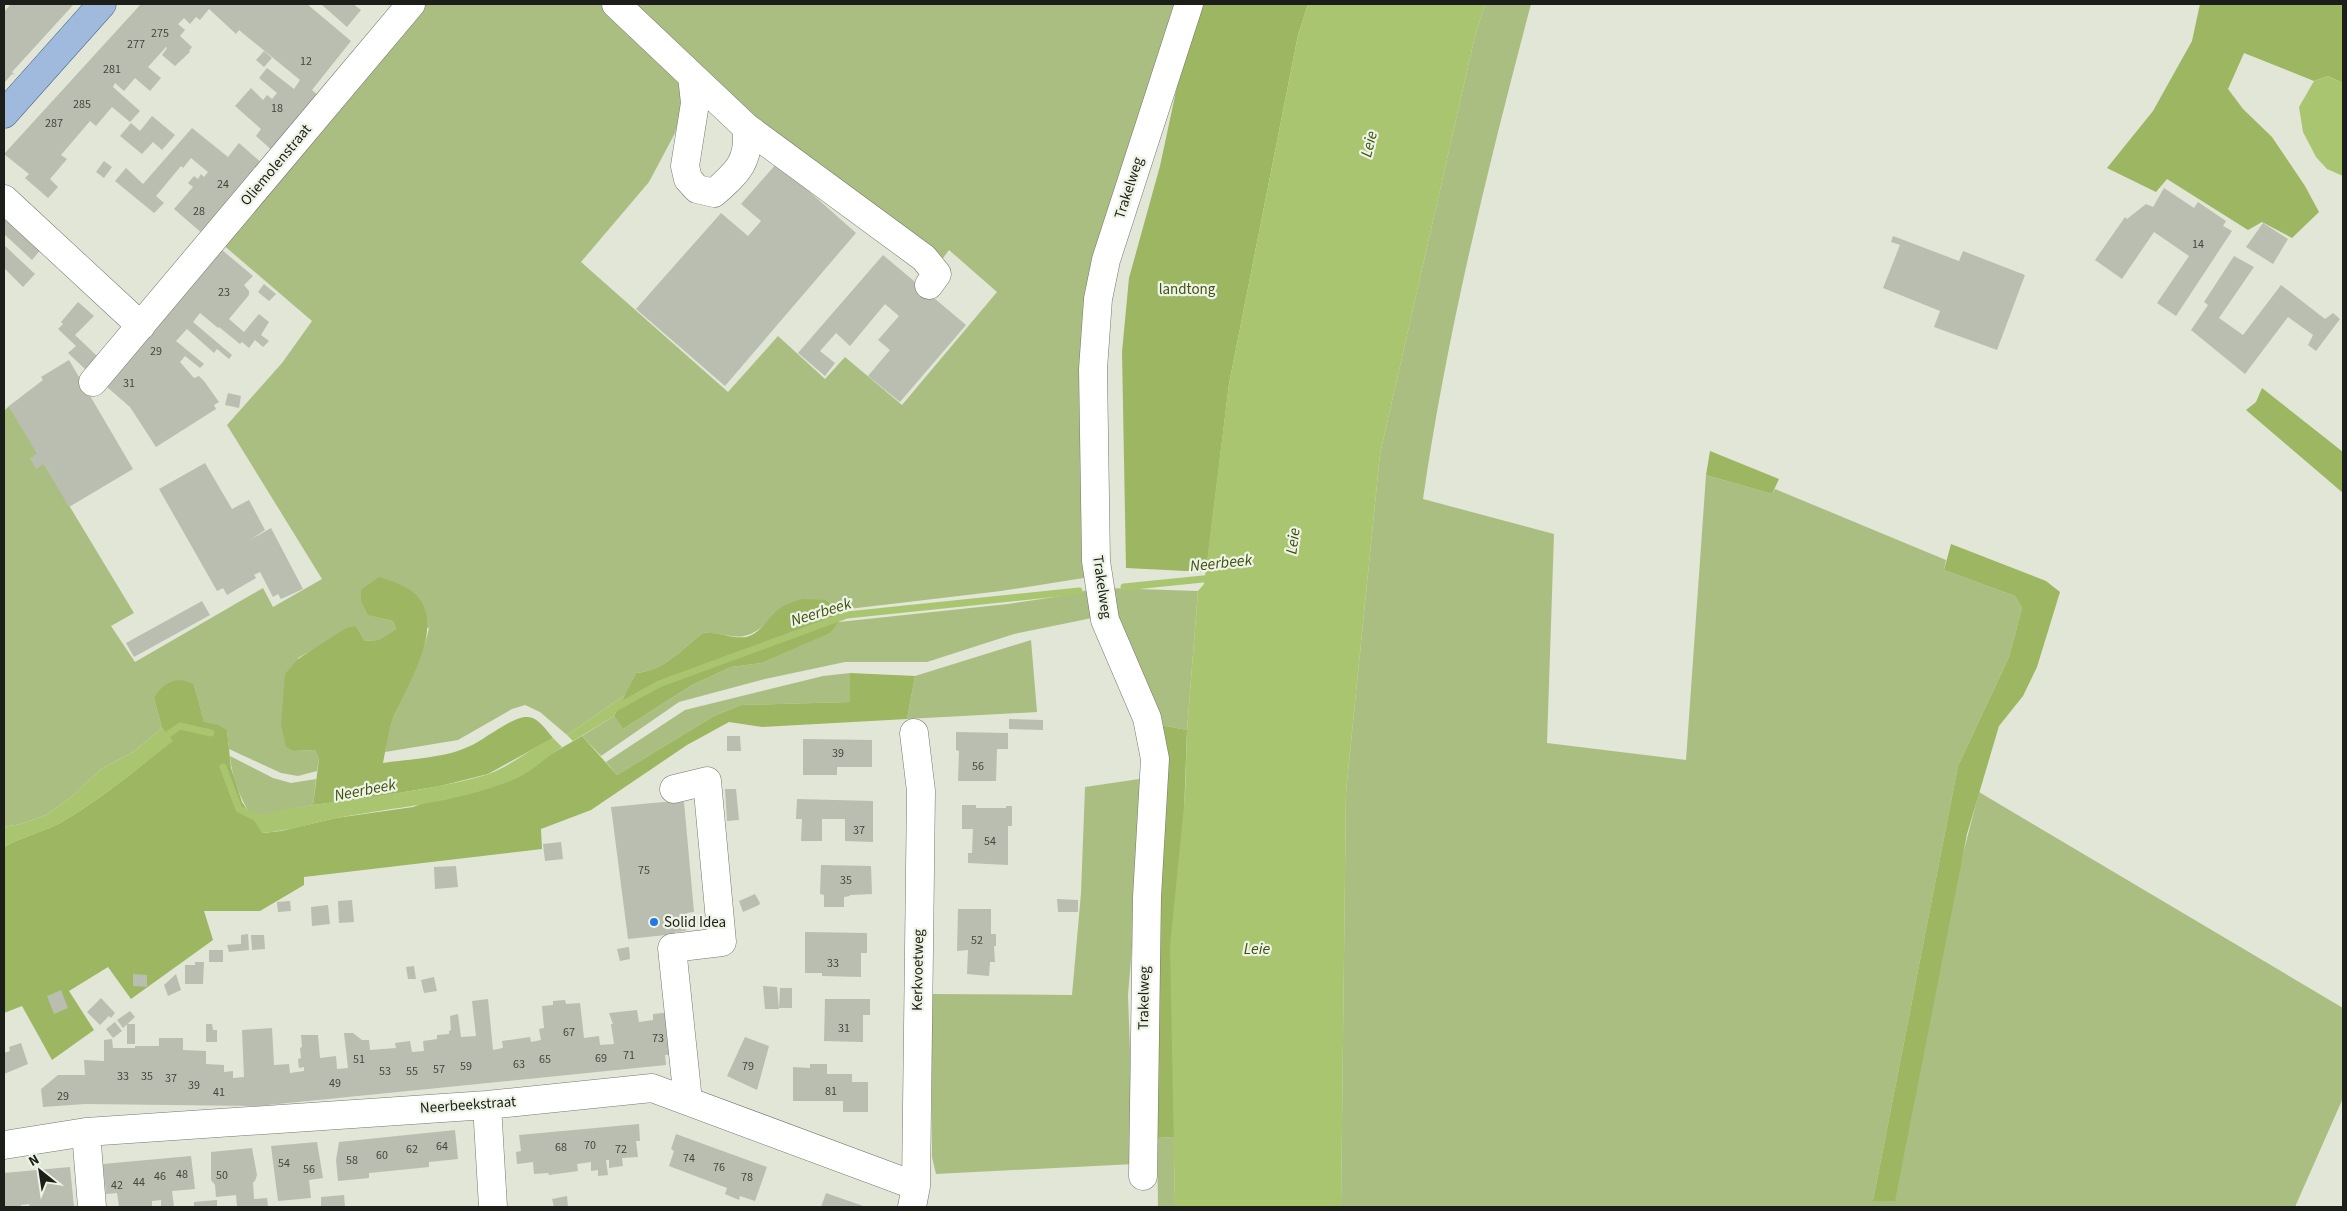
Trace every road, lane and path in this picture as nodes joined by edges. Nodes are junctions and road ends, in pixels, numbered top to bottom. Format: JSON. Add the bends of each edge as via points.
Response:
{"nodes":[{"id":1,"x":102,"y":4,"type":"edge"},
{"id":2,"x":411,"y":4,"type":"edge"},
{"id":3,"x":616,"y":4,"type":"edge"},
{"id":4,"x":1189,"y":4,"type":"edge"},
{"id":5,"x":692,"y":76,"type":"junction"},
{"id":6,"x":4,"y":114,"type":"edge"},
{"id":7,"x":746,"y":127,"type":"junction"},
{"id":8,"x":4,"y":199,"type":"edge"},
{"id":9,"x":928,"y":285,"type":"dead end"},
{"id":10,"x":141,"y":326,"type":"junction"},
{"id":11,"x":93,"y":382,"type":"dead end"},
{"id":12,"x":914,"y":733,"type":"dead end"},
{"id":13,"x":674,"y":789,"type":"dead end"},
{"id":14,"x":688,"y":1101,"type":"junction"},
{"id":15,"x":487,"y":1104,"type":"junction"},
{"id":16,"x":86,"y":1132,"type":"junction"},
{"id":17,"x":4,"y":1145,"type":"edge"},
{"id":18,"x":1143,"y":1176,"type":"dead end"},
{"id":19,"x":914,"y":1197,"type":"edge"},
{"id":20,"x":92,"y":1207,"type":"edge"},
{"id":21,"x":493,"y":1207,"type":"edge"}],
"edges":[{"from":1,"to":6,"type":"main road"},
{"from":2,"to":10,"type":"street","name":"Oliemolenstraat"},
{"from":3,"to":5,"type":"street"},
{"from":4,"to":18,"type":"street","name":"Trakelweg","via":[[1106,260],[1098,299],[1093,369],[1096,561],[1104,620],[1147,718],[1155,759],[1147,897]]},
{"from":5,"to":7,"type":"street"},
{"from":5,"to":7,"type":"street","via":[[695,103],[685,166],[688,179],[696,189],[714,193],[731,179],[744,162],[748,143]]},
{"from":7,"to":9,"type":"street","via":[[924,258],[937,274]]},
{"from":8,"to":10,"type":"street"},
{"from":10,"to":11,"type":"street","name":"Oliemolenstraat"},
{"from":12,"to":19,"type":"street","name":"Kerkvoetweg","via":[[921,791]]},
{"from":13,"to":14,"type":"street","via":[[707,781],[722,942],[672,948]]},
{"from":14,"to":15,"type":"street","name":"Neerbeekstraat","via":[[652,1088]]},
{"from":14,"to":19,"type":"street","name":"Neerbeekstraat"},
{"from":15,"to":16,"type":"street","name":"Neerbeekstraat"},
{"from":15,"to":21,"type":"street"},
{"from":16,"to":17,"type":"street","name":"Neerbeekstraat"},
{"from":16,"to":20,"type":"street"}]}
